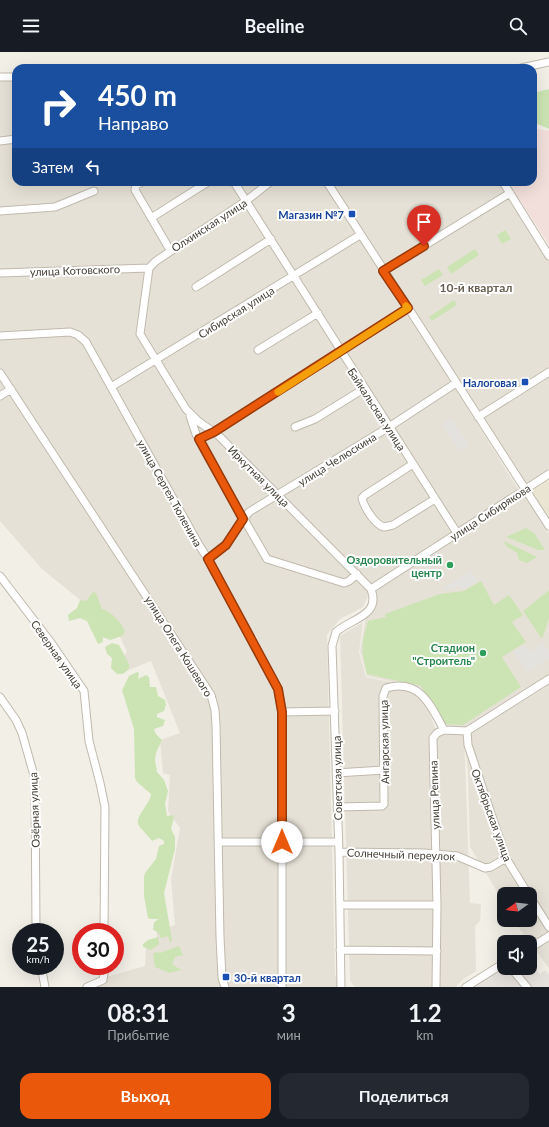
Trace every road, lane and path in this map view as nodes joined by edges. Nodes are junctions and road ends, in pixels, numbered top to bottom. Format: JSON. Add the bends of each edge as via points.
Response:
{"nodes":[{"id":1,"x":549,"y":62,"type":"edge"},
{"id":2,"x":537,"y":64,"type":"edge"},
{"id":3,"x":0,"y":77,"type":"edge"},
{"id":4,"x":12,"y":77,"type":"edge"},
{"id":5,"x":12,"y":140,"type":"edge"},
{"id":6,"x":0,"y":141,"type":"edge"},
{"id":7,"x":137,"y":186,"type":"edge"},
{"id":8,"x":202,"y":186,"type":"edge"},
{"id":9,"x":237,"y":186,"type":"edge"},
{"id":10,"x":265,"y":186,"type":"edge"},
{"id":11,"x":329,"y":186,"type":"edge"},
{"id":12,"x":506,"y":186,"type":"edge"},
{"id":13,"x":94,"y":191,"type":"dead end"},
{"id":14,"x":510,"y":193,"type":"junction"},
{"id":15,"x":246,"y":201,"type":"junction"},
{"id":16,"x":0,"y":211,"type":"edge"},
{"id":17,"x":150,"y":218,"type":"junction"},
{"id":18,"x":360,"y":235,"type":"junction"},
{"id":19,"x":271,"y":239,"type":"junction"},
{"id":20,"x":170,"y":250,"type":"junction"},
{"id":21,"x":549,"y":256,"type":"edge"},
{"id":22,"x":149,"y":268,"type":"junction"},
{"id":23,"x":383,"y":271,"type":"junction"},
{"id":24,"x":0,"y":273,"type":"edge"},
{"id":25,"x":294,"y":276,"type":"junction"},
{"id":26,"x":196,"y":287,"type":"dead end"},
{"id":27,"x":408,"y":308,"type":"junction"},
{"id":28,"x":318,"y":312,"type":"junction"},
{"id":29,"x":0,"y":336,"type":"edge"},
{"id":30,"x":258,"y":350,"type":"dead end"},
{"id":31,"x":341,"y":352,"type":"junction"},
{"id":32,"x":155,"y":362,"type":"junction"},
{"id":33,"x":0,"y":372,"type":"edge"},
{"id":34,"x":549,"y":372,"type":"edge"},
{"id":35,"x":456,"y":383,"type":"junction"},
{"id":36,"x":111,"y":387,"type":"junction"},
{"id":37,"x":365,"y":388,"type":"junction"},
{"id":38,"x":11,"y":389,"type":"junction"},
{"id":39,"x":0,"y":396,"type":"edge"},
{"id":40,"x":189,"y":414,"type":"junction"},
{"id":41,"x":478,"y":417,"type":"junction"},
{"id":42,"x":389,"y":426,"type":"junction"},
{"id":43,"x":295,"y":427,"type":"dead end"},
{"id":44,"x":214,"y":432,"type":"junction"},
{"id":45,"x":199,"y":439,"type":"junction"},
{"id":46,"x":413,"y":464,"type":"junction"},
{"id":47,"x":549,"y":474,"type":"edge"},
{"id":48,"x":526,"y":488,"type":"junction"},
{"id":49,"x":279,"y":494,"type":"junction"},
{"id":50,"x":435,"y":499,"type":"junction"},
{"id":51,"x":243,"y":519,"type":"junction"},
{"id":52,"x":549,"y":526,"type":"edge"},
{"id":53,"x":457,"y":533,"type":"junction"},
{"id":54,"x":208,"y":559,"type":"junction"},
{"id":55,"x":357,"y":574,"type":"junction"},
{"id":56,"x":0,"y":576,"type":"edge"},
{"id":57,"x":371,"y":589,"type":"junction"},
{"id":58,"x":549,"y":679,"type":"edge"},
{"id":59,"x":0,"y":697,"type":"edge"},
{"id":60,"x":335,"y":711,"type":"junction"},
{"id":61,"x":282,"y":712,"type":"junction"},
{"id":62,"x":444,"y":730,"type":"junction"},
{"id":63,"x":467,"y":731,"type":"junction"},
{"id":64,"x":384,"y":770,"type":"junction"},
{"id":65,"x":336,"y":772,"type":"junction"},
{"id":66,"x":337,"y":807,"type":"junction"},
{"id":67,"x":219,"y":842,"type":"junction"},
{"id":68,"x":282,"y":842,"type":"junction"},
{"id":69,"x":338,"y":842,"type":"junction"},
{"id":70,"x":339,"y":852,"type":"junction"},
{"id":71,"x":436,"y":854,"type":"junction"},
{"id":72,"x":506,"y":858,"type":"junction"},
{"id":73,"x":524,"y":887,"type":"edge"},
{"id":74,"x":340,"y":905,"type":"junction"},
{"id":75,"x":438,"y":905,"type":"junction"},
{"id":76,"x":537,"y":908,"type":"edge"},
{"id":77,"x":36,"y":923,"type":"edge"},
{"id":78,"x":104,"y":923,"type":"edge"},
{"id":79,"x":549,"y":927,"type":"edge"},
{"id":80,"x":549,"y":936,"type":"edge"},
{"id":81,"x":537,"y":944,"type":"edge"},
{"id":82,"x":340,"y":950,"type":"junction"},
{"id":83,"x":437,"y":950,"type":"junction"},
{"id":84,"x":497,"y":967,"type":"edge"},
{"id":85,"x":43,"y":975,"type":"edge"},
{"id":86,"x":104,"y":975,"type":"edge"},
{"id":87,"x":517,"y":975,"type":"edge"},
{"id":88,"x":45,"y":987,"type":"edge"},
{"id":89,"x":86,"y":987,"type":"edge"},
{"id":90,"x":225,"y":987,"type":"edge"},
{"id":91,"x":282,"y":987,"type":"edge"},
{"id":92,"x":340,"y":987,"type":"edge"},
{"id":93,"x":436,"y":987,"type":"edge"},
{"id":94,"x":466,"y":987,"type":"edge"},
{"id":95,"x":527,"y":987,"type":"edge"}],
"edges":[{"from":1,"to":2,"type":"street"},
{"from":3,"to":4,"type":"street"},
{"from":5,"to":6,"type":"street"},
{"from":7,"to":17,"type":"street","via":[[135,188]]},
{"from":8,"to":17,"type":"street"},
{"from":9,"to":15,"type":"street","name":"Байкальская улица"},
{"from":10,"to":15,"type":"street","name":"Олхинская улица"},
{"from":11,"to":18,"type":"street"},
{"from":12,"to":14,"type":"street"},
{"from":13,"to":16,"type":"street","via":[[55,206]]},
{"from":14,"to":21,"type":"street"},
{"from":14,"to":23,"type":"street"},
{"from":15,"to":19,"type":"street","name":"Байкальская улица"},
{"from":15,"to":20,"type":"street","name":"Олхинская улица"},
{"from":17,"to":20,"type":"street"},
{"from":18,"to":23,"type":"street"},
{"from":18,"to":25,"type":"street","name":"Сибирская улица"},
{"from":19,"to":25,"type":"street","name":"Байкальская улица"},
{"from":19,"to":26,"type":"street"},
{"from":20,"to":22,"type":"street","name":"Олхинская улица"},
{"from":22,"to":24,"type":"street","name":"улица Котовского"},
{"from":22,"to":32,"type":"street","name":"Иркутная улица","via":[[140,332]]},
{"from":23,"to":27,"type":"street"},
{"from":25,"to":28,"type":"street","name":"Байкальская улица"},
{"from":25,"to":32,"type":"street","name":"Сибирская улица"},
{"from":27,"to":31,"type":"street"},
{"from":27,"to":35,"type":"street"},
{"from":28,"to":30,"type":"street"},
{"from":28,"to":31,"type":"street","name":"Байкальская улица"},
{"from":29,"to":36,"type":"street","name":"улица Сергея Тюленина","via":[[62,332],[75,334],[86,342]]},
{"from":31,"to":37,"type":"street","name":"Байкальская улица"},
{"from":31,"to":44,"type":"street"},
{"from":32,"to":36,"type":"street","name":"Сибирская улица"},
{"from":32,"to":40,"type":"street","name":"Иркутная улица"},
{"from":33,"to":38,"type":"street","name":"улица Олега Кошевого"},
{"from":34,"to":41,"type":"street"},
{"from":35,"to":41,"type":"street"},
{"from":35,"to":42,"type":"street","name":"улица Челюскина"},
{"from":36,"to":54,"type":"street","name":"улица Сергея Тюленина"},
{"from":37,"to":42,"type":"street","name":"Байкальская улица"},
{"from":37,"to":43,"type":"street","via":[[319,417]]},
{"from":38,"to":39,"type":"street"},
{"from":38,"to":67,"type":"street","name":"улица Олега Кошевого","via":[[211,695],[216,725]]},
{"from":40,"to":44,"type":"street","name":"Иркутная улица"},
{"from":40,"to":45,"type":"street"},
{"from":41,"to":48,"type":"street"},
{"from":42,"to":46,"type":"street","name":"Байкальская улица"},
{"from":42,"to":49,"type":"street","name":"улица Челюскина"},
{"from":44,"to":45,"type":"street"},
{"from":44,"to":49,"type":"street","name":"Иркутная улица"},
{"from":45,"to":51,"type":"street"},
{"from":46,"to":50,"type":"street","name":"Байкальская улица"},
{"from":46,"to":50,"type":"street","via":[[365,495],[362,498],[363,502],[378,524],[386,527]]},
{"from":47,"to":48,"type":"street","name":"улица Сибирякова"},
{"from":48,"to":52,"type":"street"},
{"from":48,"to":53,"type":"street","name":"улица Сибирякова"},
{"from":49,"to":51,"type":"street","name":"улица Челюскина","via":[[249,512]]},
{"from":49,"to":55,"type":"street","name":"Иркутная улица"},
{"from":50,"to":53,"type":"street","name":"Байкальская улица"},
{"from":51,"to":54,"type":"street","name":"улица Челюскина","via":[[226,545]]},
{"from":51,"to":55,"type":"street","via":[[268,560],[344,582]]},
{"from":53,"to":57,"type":"street","name":"улица Сибирякова"},
{"from":54,"to":61,"type":"street","name":"улица Сергея Тюленина","via":[[278,689]]},
{"from":55,"to":57,"type":"street","name":"Иркутная улица"},
{"from":56,"to":78,"type":"street","name":"Северная улица","via":[[84,691],[92,759],[105,807]]},
{"from":57,"to":60,"type":"street","name":"Советская улица","via":[[374,601],[368,612],[334,635],[332,646]]},
{"from":58,"to":63,"type":"street"},
{"from":59,"to":77,"type":"street","name":"Озёрная улица","via":[[22,733],[35,779]]},
{"from":60,"to":61,"type":"street"},
{"from":60,"to":65,"type":"street","name":"Советская улица"},
{"from":61,"to":68,"type":"street","name":"улица Сергея Тюленина"},
{"from":62,"to":63,"type":"street"},
{"from":62,"to":64,"type":"street","name":"Ангарская улица","via":[[422,694],[404,687],[386,688],[383,696]]},
{"from":62,"to":71,"type":"street","name":"улица Репина","via":[[435,734],[433,740]]},
{"from":63,"to":72,"type":"street","name":"Октябрьская улица","via":[[468,745]]},
{"from":64,"to":65,"type":"street"},
{"from":64,"to":66,"type":"street","name":"Ангарская улица","via":[[384,805]]},
{"from":65,"to":66,"type":"street","name":"Советская улица"},
{"from":66,"to":69,"type":"street","name":"Советская улица"},
{"from":67,"to":68,"type":"street"},
{"from":67,"to":90,"type":"street","name":"улица Олега Кошевого","via":[[220,937],[222,978]]},
{"from":68,"to":69,"type":"street"},
{"from":68,"to":91,"type":"street","name":"улица Сергея Тюленина"},
{"from":69,"to":70,"type":"street","name":"Советская улица"},
{"from":70,"to":71,"type":"street","name":"Солнечный переулок"},
{"from":70,"to":74,"type":"street","name":"Советская улица"},
{"from":71,"to":72,"type":"street","name":"Солнечный переулок","via":[[458,856],[486,868]]},
{"from":71,"to":75,"type":"street","name":"улица Репина"},
{"from":72,"to":73,"type":"street","name":"Октябрьская улица"},
{"from":74,"to":75,"type":"street"},
{"from":74,"to":82,"type":"street","name":"Советская улица"},
{"from":75,"to":83,"type":"street","name":"улица Репина"},
{"from":76,"to":79,"type":"street"},
{"from":80,"to":81,"type":"street"},
{"from":82,"to":83,"type":"street"},
{"from":82,"to":92,"type":"street","name":"Советская улица"},
{"from":83,"to":93,"type":"street","name":"улица Репина"},
{"from":84,"to":94,"type":"street"},
{"from":85,"to":88,"type":"street"},
{"from":86,"to":89,"type":"street","via":[[103,980]]},
{"from":87,"to":95,"type":"street"}]}
